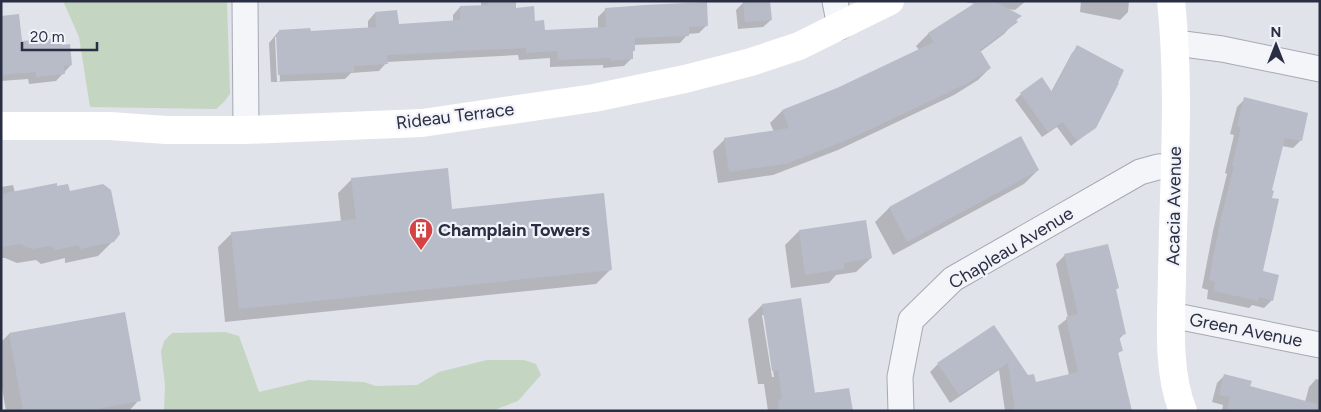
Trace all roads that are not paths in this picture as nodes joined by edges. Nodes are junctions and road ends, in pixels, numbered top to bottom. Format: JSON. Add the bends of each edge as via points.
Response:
{"nodes":[{"id":1,"x":245,"y":1,"type":"edge"},
{"id":2,"x":890,"y":1,"type":"edge"},
{"id":3,"x":1171,"y":1,"type":"edge"},
{"id":4,"x":838,"y":14,"type":"edge"},
{"id":5,"x":1176,"y":43,"type":"junction"},
{"id":6,"x":1320,"y":69,"type":"edge"},
{"id":7,"x":1,"y":126,"type":"edge"},
{"id":8,"x":246,"y":130,"type":"junction"},
{"id":9,"x":1175,"y":166,"type":"junction"},
{"id":10,"x":1171,"y":316,"type":"junction"},
{"id":11,"x":1320,"y":345,"type":"edge"},
{"id":12,"x":901,"y":411,"type":"edge"},
{"id":13,"x":1183,"y":411,"type":"edge"}],
"edges":[{"from":1,"to":8,"type":"street"},
{"from":2,"to":4,"type":"street","name":"Rideau Terrace"},
{"from":3,"to":5,"type":"street","name":"Acacia Avenue"},
{"from":4,"to":8,"type":"street","name":"Rideau Terrace","via":[[799,46],[685,80],[594,98],[422,123]]},
{"from":5,"to":6,"type":"street"},
{"from":5,"to":9,"type":"street","name":"Acacia Avenue"},
{"from":7,"to":8,"type":"street","name":"Rideau Terrace"},
{"from":9,"to":10,"type":"street","name":"Acacia Avenue"},
{"from":9,"to":12,"type":"street","name":"Chapleau Avenue","via":[[1140,172],[953,280],[911,320],[900,376]]},
{"from":10,"to":11,"type":"street","name":"Green Avenue"},
{"from":10,"to":13,"type":"street","name":"Acacia Avenue","via":[[1172,357]]}]}
